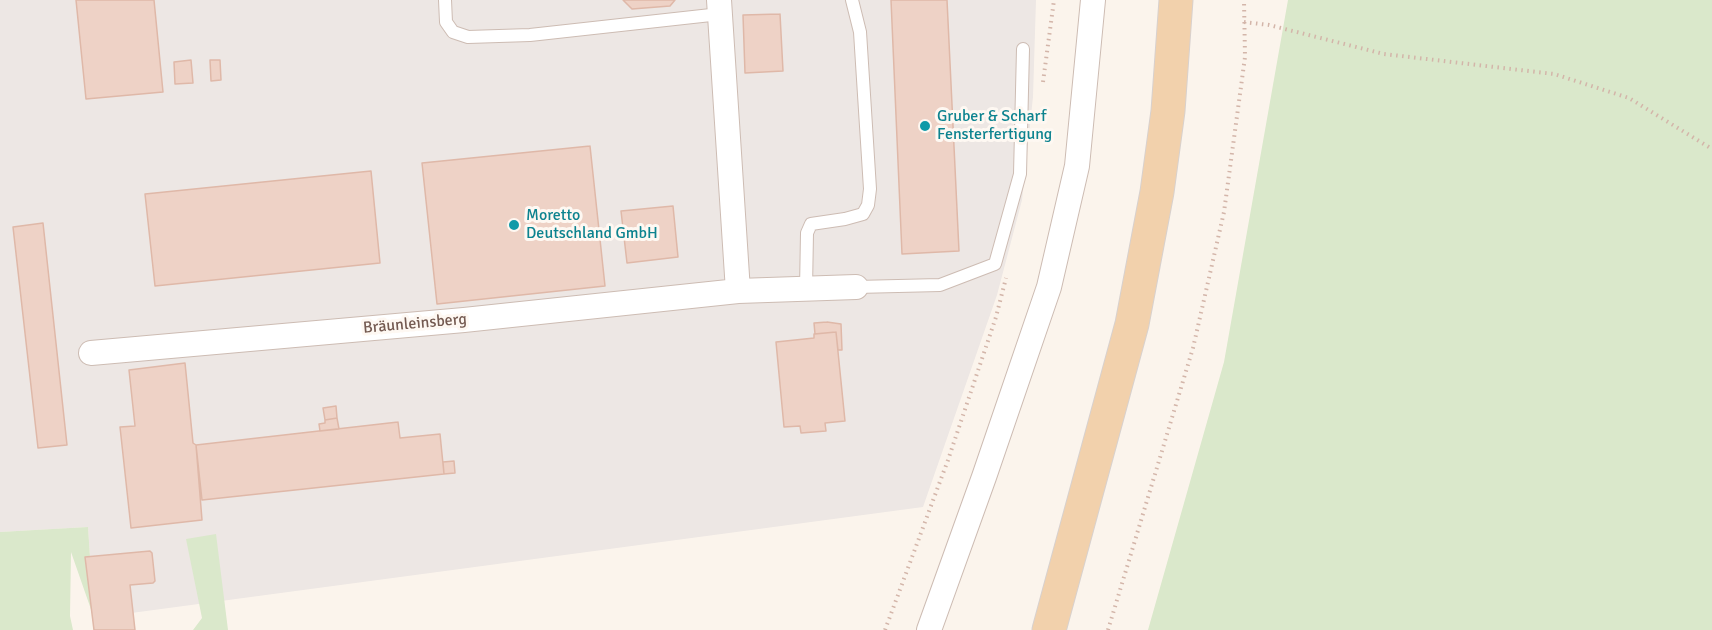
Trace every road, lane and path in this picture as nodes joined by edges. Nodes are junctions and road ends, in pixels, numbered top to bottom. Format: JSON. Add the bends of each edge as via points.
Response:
{"nodes":[{"id":1,"x":445,"y":0,"type":"edge"},
{"id":2,"x":852,"y":0,"type":"edge"},
{"id":3,"x":1054,"y":0,"type":"edge"},
{"id":4,"x":1094,"y":0,"type":"edge"},
{"id":5,"x":1164,"y":0,"type":"edge"},
{"id":6,"x":1176,"y":0,"type":"edge"},
{"id":7,"x":1244,"y":0,"type":"edge"},
{"id":8,"x":720,"y":7,"type":"edge"},
{"id":9,"x":1244,"y":22,"type":"junction"},
{"id":10,"x":1023,"y":49,"type":"dead end"},
{"id":11,"x":1172,"y":62,"type":"junction"},
{"id":12,"x":1043,"y":82,"type":"dead end"},
{"id":13,"x":1712,"y":149,"type":"edge"},
{"id":14,"x":1007,"y":274,"type":"dead end"},
{"id":15,"x":856,"y":287,"type":"joint"},
{"id":16,"x":806,"y":289,"type":"junction"},
{"id":17,"x":738,"y":291,"type":"junction"},
{"id":18,"x":91,"y":352,"type":"dead end"},
{"id":19,"x":885,"y":630,"type":"edge"},
{"id":20,"x":929,"y":630,"type":"edge"},
{"id":21,"x":1049,"y":630,"type":"edge"},
{"id":22,"x":1108,"y":630,"type":"edge"}],
"edges":[{"from":1,"to":8,"type":"lane","via":[[446,22],[453,32],[468,37],[530,35]]},
{"from":2,"to":16,"type":"lane","via":[[860,32],[868,205],[862,214],[811,224],[807,234]]},
{"from":3,"to":12,"type":"path"},
{"from":4,"to":20,"type":"street","via":[[1077,166],[1049,287]]},
{"from":5,"to":11,"type":"main road"},
{"from":6,"to":11,"type":"main road"},
{"from":7,"to":9,"type":"path"},
{"from":8,"to":17,"type":"street"},
{"from":9,"to":13,"type":"path","via":[[1384,54],[1554,74],[1629,98]]},
{"from":9,"to":22,"type":"path","via":[[1245,57],[1224,212],[1193,348]]},
{"from":10,"to":15,"type":"lane","via":[[1020,174],[995,264],[940,285]]},
{"from":11,"to":21,"type":"main road","via":[[1157,192],[1132,324]]},
{"from":14,"to":19,"type":"path","via":[[948,460]]},
{"from":15,"to":16,"type":"street","name":"Bräunleinsberg"},
{"from":16,"to":17,"type":"street","name":"Bräunleinsberg"},
{"from":17,"to":18,"type":"street","name":"Bräunleinsberg","via":[[464,320]]}]}
